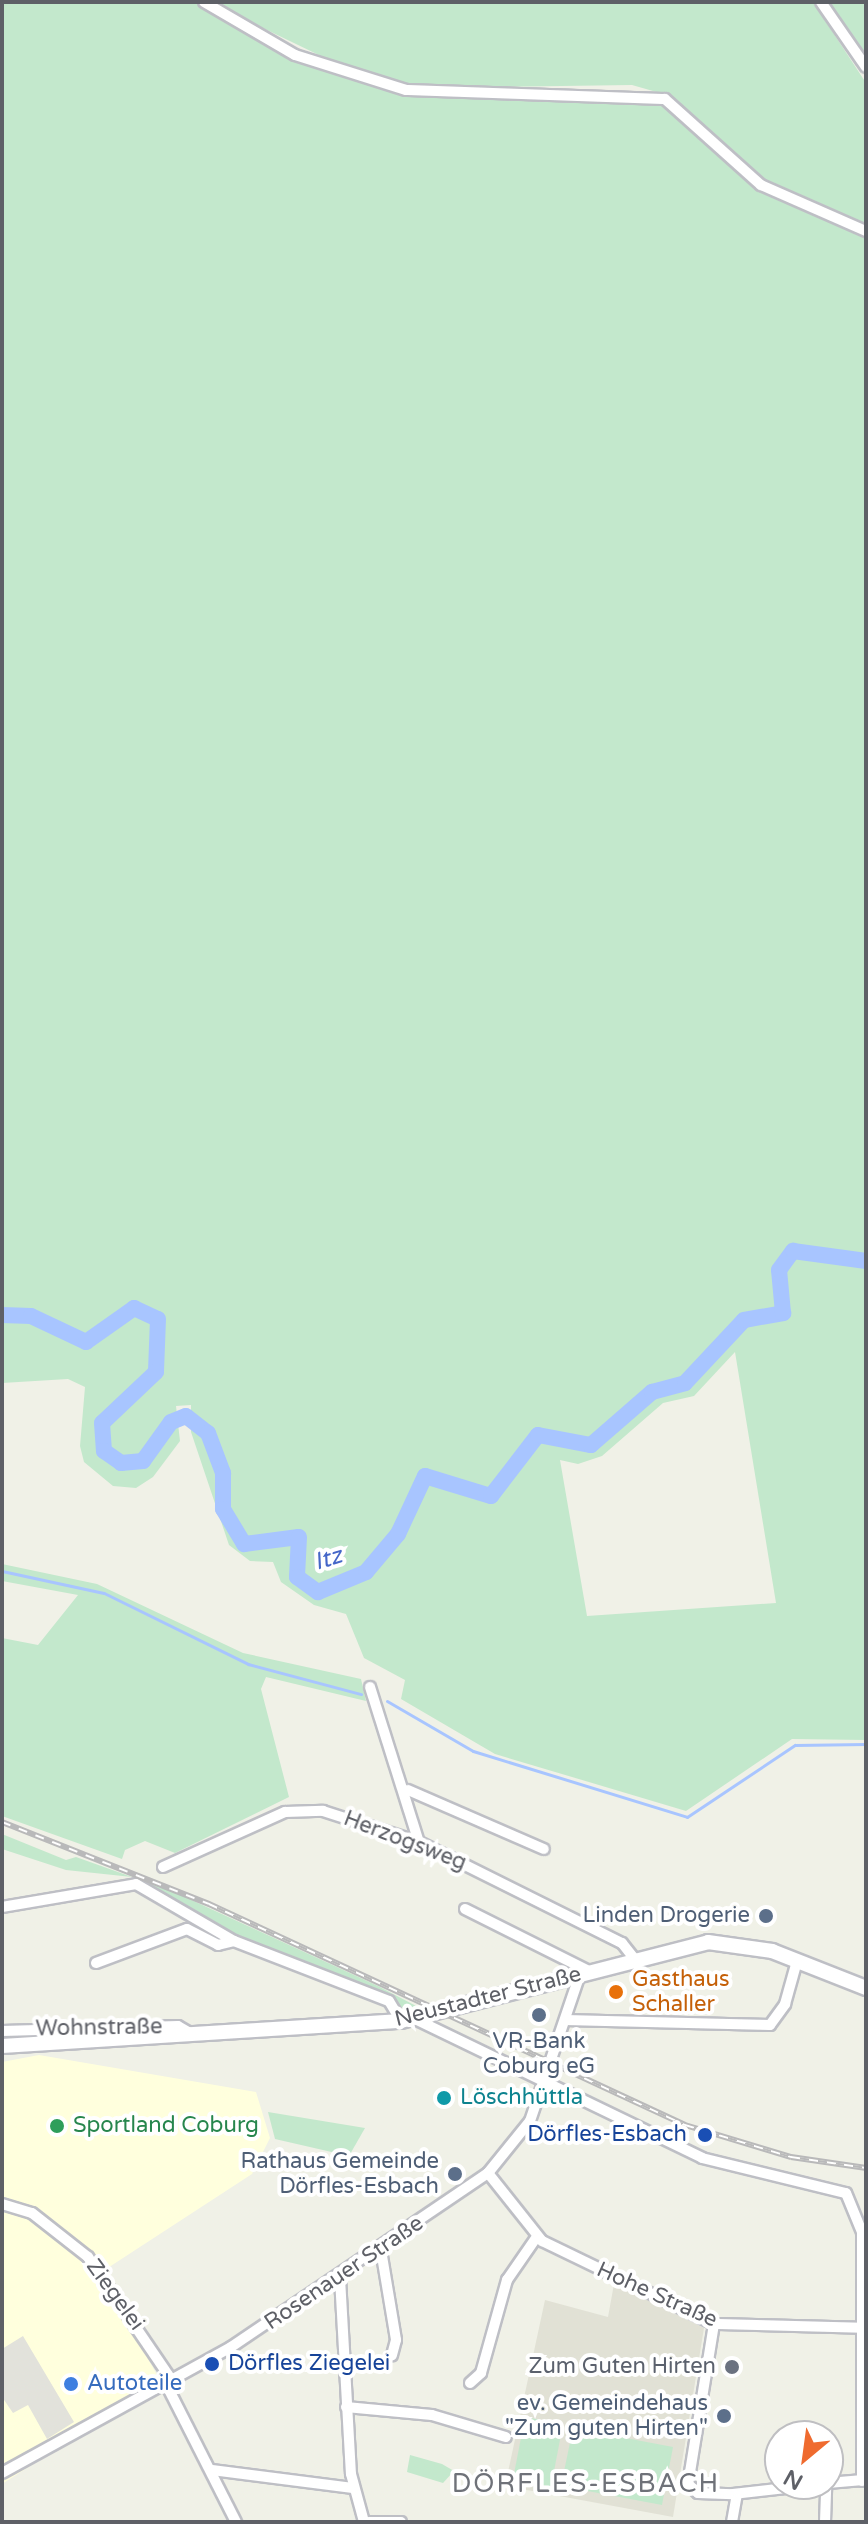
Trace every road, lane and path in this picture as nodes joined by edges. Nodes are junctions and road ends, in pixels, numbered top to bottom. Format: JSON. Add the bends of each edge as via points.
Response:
{"nodes":[{"id":1,"x":204,"y":2,"type":"edge"},
{"id":2,"x":821,"y":2,"type":"edge"},
{"id":3,"x":866,"y":67,"type":"edge"},
{"id":4,"x":866,"y":231,"type":"edge"},
{"id":5,"x":370,"y":1687,"type":"dead end"},
{"id":6,"x":408,"y":1790,"type":"junction"},
{"id":7,"x":419,"y":1842,"type":"junction"},
{"id":8,"x":544,"y":1849,"type":"dead end"},
{"id":9,"x":163,"y":1867,"type":"dead end"},
{"id":10,"x":2,"y":1907,"type":"edge"},
{"id":11,"x":465,"y":1909,"type":"dead end"},
{"id":12,"x":234,"y":1941,"type":"junction"},
{"id":13,"x":633,"y":1957,"type":"junction"},
{"id":14,"x":797,"y":1961,"type":"junction"},
{"id":15,"x":96,"y":1963,"type":"dead end"},
{"id":16,"x":585,"y":1973,"type":"junction"},
{"id":17,"x":866,"y":1988,"type":"edge"},
{"id":18,"x":408,"y":2020,"type":"junction"},
{"id":19,"x":565,"y":2020,"type":"junction"},
{"id":20,"x":2,"y":2031,"type":"edge"},
{"id":21,"x":194,"y":2035,"type":"junction"},
{"id":22,"x":2,"y":2046,"type":"edge"},
{"id":23,"x":546,"y":2081,"type":"junction"},
{"id":24,"x":488,"y":2173,"type":"junction"},
{"id":25,"x":2,"y":2204,"type":"edge"},
{"id":26,"x":536,"y":2238,"type":"junction"},
{"id":27,"x":381,"y":2250,"type":"junction"},
{"id":28,"x":340,"y":2278,"type":"junction"},
{"id":29,"x":714,"y":2324,"type":"junction"},
{"id":30,"x":866,"y":2328,"type":"edge"},
{"id":31,"x":392,"y":2355,"type":"dead end"},
{"id":32,"x":168,"y":2381,"type":"junction"},
{"id":33,"x":470,"y":2383,"type":"dead end"},
{"id":34,"x":346,"y":2407,"type":"junction"},
{"id":35,"x":506,"y":2437,"type":"dead end"},
{"id":36,"x":212,"y":2470,"type":"junction"},
{"id":37,"x":2,"y":2473,"type":"edge"},
{"id":38,"x":864,"y":2480,"type":"edge"},
{"id":39,"x":844,"y":2482,"type":"edge"},
{"id":40,"x":353,"y":2488,"type":"junction"},
{"id":41,"x":764,"y":2491,"type":"edge"},
{"id":42,"x":737,"y":2494,"type":"junction"},
{"id":43,"x":825,"y":2500,"type":"edge"},
{"id":44,"x":236,"y":2522,"type":"edge"},
{"id":45,"x":366,"y":2522,"type":"edge"},
{"id":46,"x":401,"y":2522,"type":"edge"},
{"id":47,"x":732,"y":2522,"type":"edge"},
{"id":48,"x":825,"y":2522,"type":"edge"}],
"edges":[{"from":1,"to":4,"type":"street","via":[[295,55],[406,90],[665,99],[761,185]]},
{"from":2,"to":3,"type":"street"},
{"from":5,"to":6,"type":"street"},
{"from":6,"to":7,"type":"street"},
{"from":6,"to":8,"type":"street"},
{"from":7,"to":9,"type":"street","name":"Herzogsweg","via":[[302,1810]]},
{"from":7,"to":13,"type":"street","name":"Herzogsweg","via":[[622,1943]]},
{"from":10,"to":12,"type":"street","via":[[136,1884]]},
{"from":11,"to":16,"type":"street"},
{"from":12,"to":15,"type":"street","via":[[218,1945],[187,1929]]},
{"from":12,"to":18,"type":"street","via":[[385,1999]]},
{"from":13,"to":14,"type":"street","name":"Neustadter Straße","via":[[708,1942]]},
{"from":13,"to":16,"type":"street","name":"Neustadter Straße"},
{"from":14,"to":17,"type":"street","name":"Neustadter Straße"},
{"from":14,"to":19,"type":"street","via":[[785,2004],[770,2025]]},
{"from":16,"to":18,"type":"street","name":"Neustadter Straße"},
{"from":16,"to":19,"type":"street","name":"Rosenauer Straße"},
{"from":18,"to":21,"type":"street","name":"Neustadter Straße"},
{"from":18,"to":23,"type":"street"},
{"from":19,"to":23,"type":"street","name":"Rosenauer Straße"},
{"from":20,"to":21,"type":"street","name":"Wohnstraße","via":[[178,2026]]},
{"from":21,"to":22,"type":"street","name":"Neustadter Straße"},
{"from":23,"to":24,"type":"street","name":"Rosenauer Straße","via":[[523,2135]]},
{"from":23,"to":30,"type":"street","via":[[702,2158],[846,2193],[862,2232]]},
{"from":24,"to":26,"type":"street","name":"Hohe Straße"},
{"from":24,"to":27,"type":"street","name":"Rosenauer Straße"},
{"from":25,"to":32,"type":"street","name":"Ziegelei","via":[[32,2213],[88,2257]]},
{"from":26,"to":29,"type":"street","name":"Hohe Straße"},
{"from":26,"to":33,"type":"street","via":[[507,2280],[481,2373]]},
{"from":27,"to":28,"type":"street","name":"Rosenauer Straße"},
{"from":27,"to":31,"type":"street","via":[[396,2340]]},
{"from":28,"to":32,"type":"street","name":"Rosenauer Straße"},
{"from":28,"to":34,"type":"street"},
{"from":29,"to":30,"type":"street","name":"Hohe Straße"},
{"from":29,"to":42,"type":"street","via":[[688,2484],[698,2493]]},
{"from":30,"to":38,"type":"street"},
{"from":32,"to":36,"type":"street","name":"Ziegelei"},
{"from":32,"to":37,"type":"street","name":"Rosenauer Straße"},
{"from":34,"to":35,"type":"street","via":[[432,2415]]},
{"from":34,"to":40,"type":"street"},
{"from":36,"to":40,"type":"street"},
{"from":36,"to":44,"type":"street","name":"Ziegelei"},
{"from":38,"to":39,"type":"street"},
{"from":40,"to":45,"type":"street"},
{"from":41,"to":42,"type":"street"},
{"from":42,"to":47,"type":"street"},
{"from":43,"to":48,"type":"street"},
{"from":45,"to":46,"type":"street"}]}
